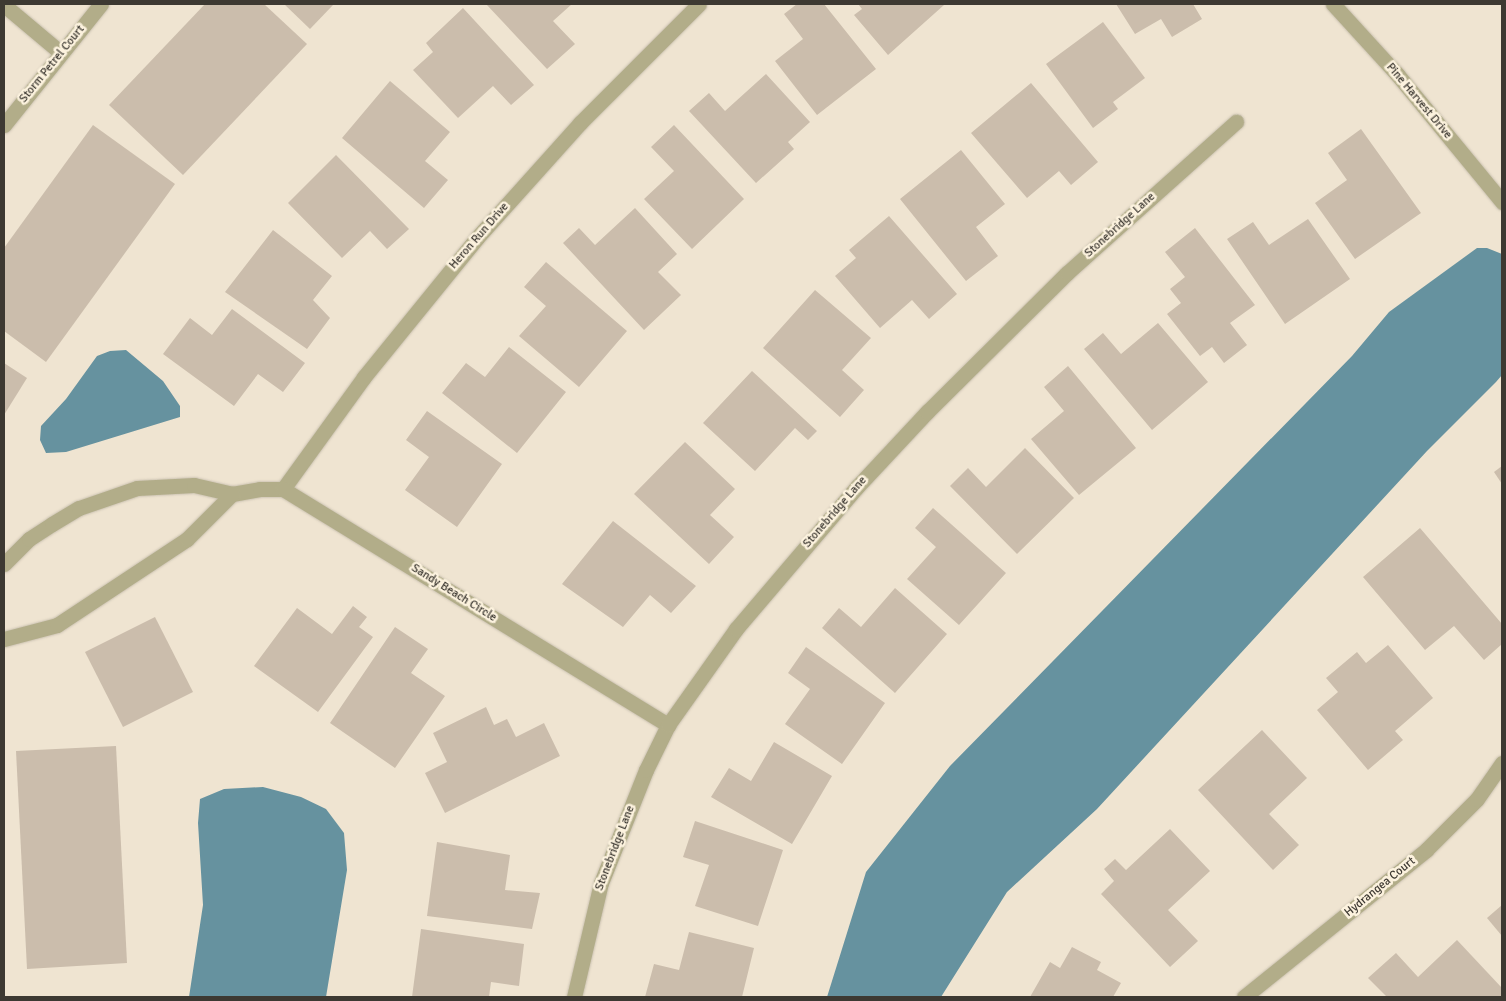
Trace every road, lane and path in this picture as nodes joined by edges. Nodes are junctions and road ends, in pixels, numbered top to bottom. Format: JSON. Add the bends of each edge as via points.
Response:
{"nodes":[{"id":1,"x":101,"y":4,"type":"edge"},
{"id":2,"x":699,"y":4,"type":"edge"},
{"id":3,"x":1334,"y":4,"type":"edge"},
{"id":4,"x":4,"y":5,"type":"edge"},
{"id":5,"x":60,"y":52,"type":"junction"},
{"id":6,"x":1236,"y":122,"type":"dead end"},
{"id":7,"x":4,"y":125,"type":"edge"},
{"id":8,"x":1502,"y":202,"type":"edge"},
{"id":9,"x":283,"y":489,"type":"junction"},
{"id":10,"x":232,"y":494,"type":"junction"},
{"id":11,"x":4,"y":564,"type":"edge"},
{"id":12,"x":4,"y":639,"type":"edge"},
{"id":13,"x":668,"y":725,"type":"junction"},
{"id":14,"x":1502,"y":763,"type":"edge"},
{"id":15,"x":574,"y":997,"type":"edge"},
{"id":16,"x":1244,"y":997,"type":"edge"}],
"edges":[{"from":1,"to":5,"type":"street","name":"Storm Petrel Court"},
{"from":2,"to":9,"type":"street","name":"Heron Run Drive","via":[[580,124],[476,239],[364,377]]},
{"from":3,"to":8,"type":"street","name":"Pine Harvest Drive","via":[[1397,74]]},
{"from":4,"to":5,"type":"street"},
{"from":5,"to":7,"type":"street","name":"Storm Petrel Court"},
{"from":6,"to":13,"type":"street","name":"Stonebridge Lane","via":[[1067,273],[927,412],[736,628]]},
{"from":9,"to":10,"type":"street"},
{"from":9,"to":13,"type":"street","name":"Sandy Beach Circle"},
{"from":10,"to":11,"type":"street","via":[[194,485],[168,485],[137,488],[109,496],[52,524],[29,539]]},
{"from":10,"to":12,"type":"street","via":[[187,539],[57,625]]},
{"from":13,"to":15,"type":"street","name":"Stonebridge Lane","via":[[620,828],[601,882]]},
{"from":14,"to":16,"type":"street","name":"Hydrangea Court","via":[[1477,800],[1426,850]]}]}
